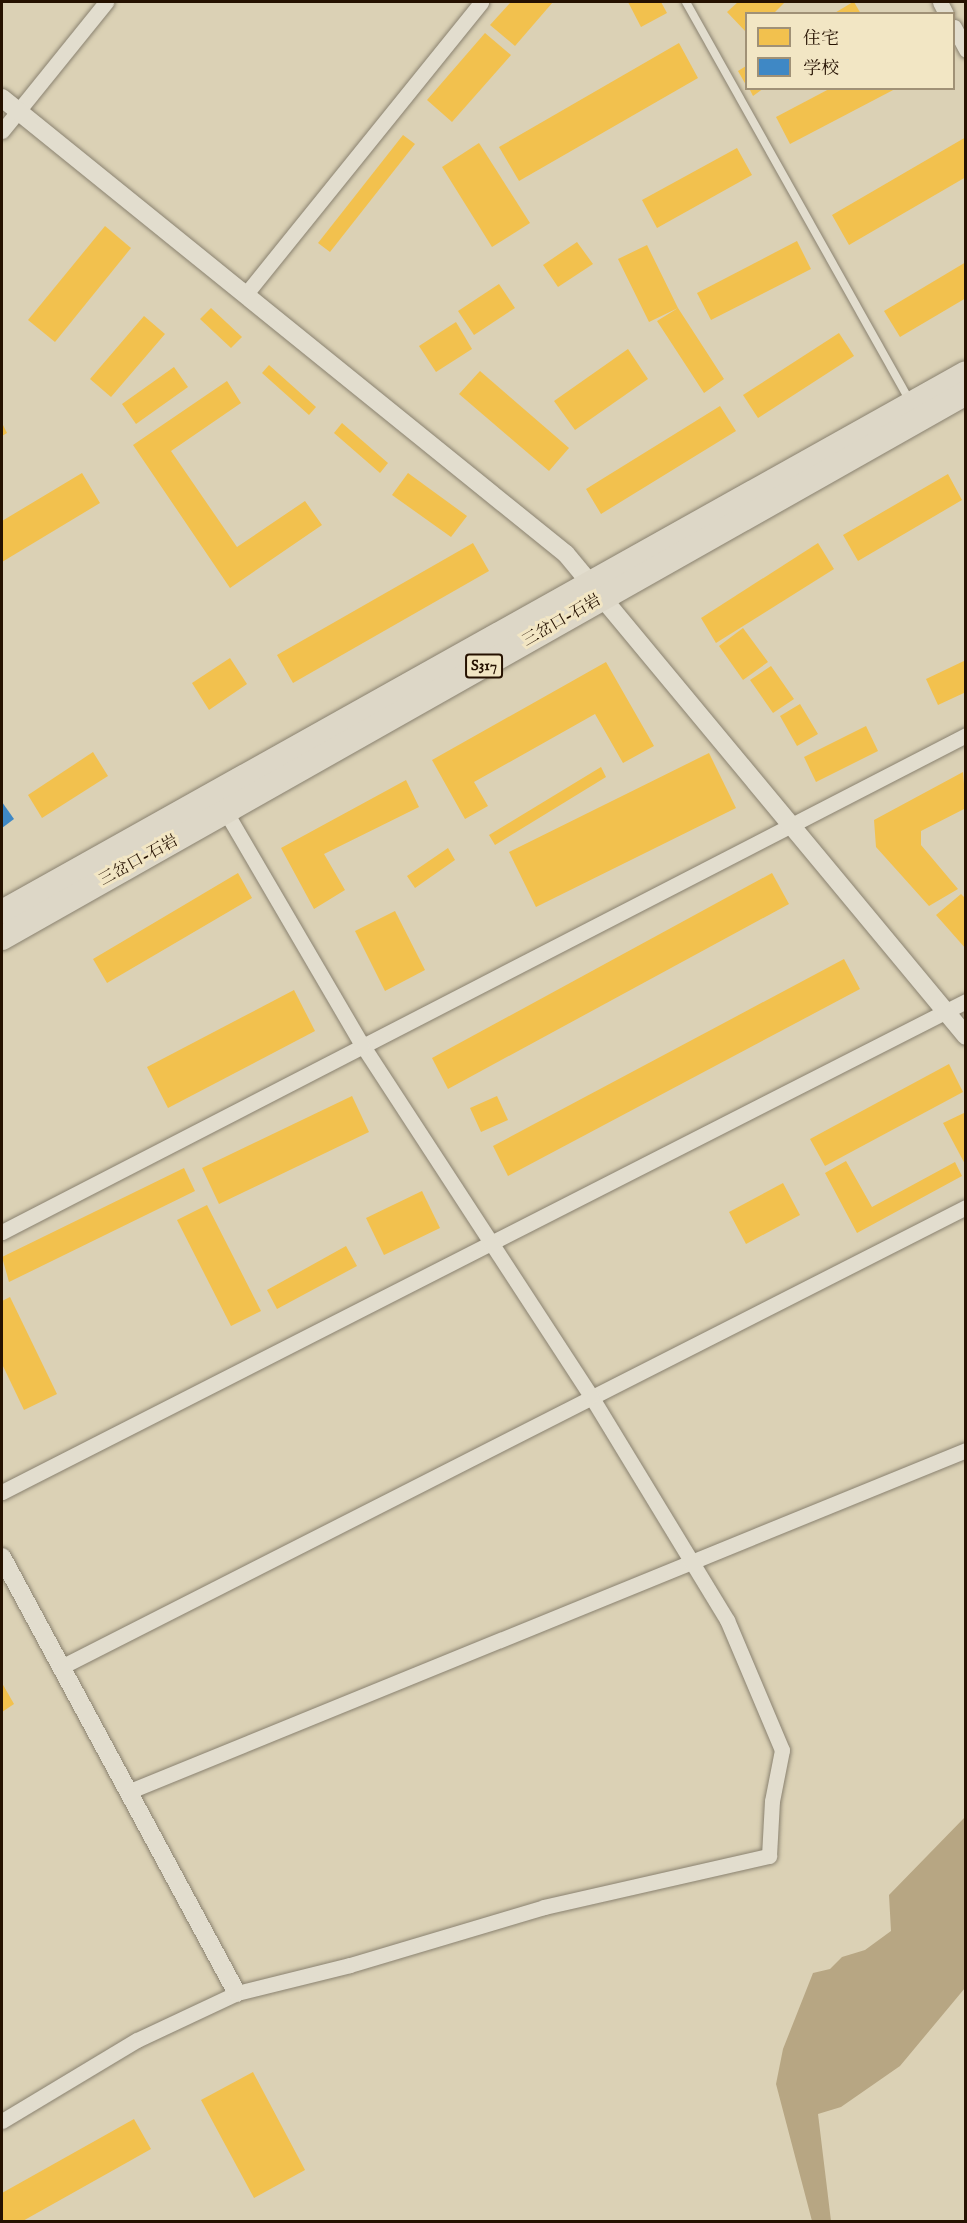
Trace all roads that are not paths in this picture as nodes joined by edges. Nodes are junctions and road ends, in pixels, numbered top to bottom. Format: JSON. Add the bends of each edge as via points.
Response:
{"nodes":[{"id":1,"x":106,"y":2,"type":"edge"},
{"id":2,"x":481,"y":2,"type":"edge"},
{"id":3,"x":686,"y":2,"type":"edge"},
{"id":4,"x":955,"y":29,"type":"edge"},
{"id":5,"x":966,"y":50,"type":"edge"},
{"id":6,"x":2,"y":98,"type":"edge"},
{"id":7,"x":18,"y":111,"type":"junction"},
{"id":8,"x":2,"y":131,"type":"edge"},
{"id":9,"x":245,"y":295,"type":"junction"},
{"id":10,"x":966,"y":373,"type":"edge"},
{"id":11,"x":966,"y":393,"type":"edge"},
{"id":12,"x":912,"y":404,"type":"junction"},
{"id":13,"x":595,"y":589,"type":"junction"},
{"id":14,"x":966,"y":735,"type":"edge"},
{"id":15,"x":220,"y":802,"type":"junction"},
{"id":16,"x":788,"y":826,"type":"junction"},
{"id":17,"x":2,"y":912,"type":"edge"},
{"id":18,"x":2,"y":938,"type":"edge"},
{"id":19,"x":966,"y":1001,"type":"edge"},
{"id":20,"x":945,"y":1012,"type":"junction"},
{"id":21,"x":966,"y":1036,"type":"edge"},
{"id":22,"x":362,"y":1046,"type":"junction"},
{"id":23,"x":966,"y":1207,"type":"edge"},
{"id":24,"x":2,"y":1232,"type":"edge"},
{"id":25,"x":492,"y":1243,"type":"junction"},
{"id":26,"x":591,"y":1396,"type":"junction"},
{"id":27,"x":966,"y":1450,"type":"edge"},
{"id":28,"x":2,"y":1492,"type":"edge"},
{"id":29,"x":2,"y":1557,"type":"edge"},
{"id":30,"x":695,"y":1564,"type":"junction"},
{"id":31,"x":63,"y":1666,"type":"junction"},
{"id":32,"x":130,"y":1791,"type":"junction"},
{"id":33,"x":237,"y":1993,"type":"junction"},
{"id":34,"x":2,"y":2121,"type":"edge"}],
"edges":[{"from":1,"to":7,"type":"street"},
{"from":2,"to":9,"type":"street"},
{"from":3,"to":12,"type":"lane"},
{"from":4,"to":5,"type":"street"},
{"from":6,"to":7,"type":"street"},
{"from":7,"to":8,"type":"street"},
{"from":7,"to":9,"type":"street"},
{"from":9,"to":13,"type":"street","via":[[567,554]]},
{"from":10,"to":12,"type":"highway","name":"三岔口-石岩","number":"S317"},
{"from":11,"to":13,"type":"highway","name":"三岔口-石岩","number":"S317"},
{"from":12,"to":13,"type":"highway","name":"三岔口-石岩","number":"S317"},
{"from":13,"to":15,"type":"highway","name":"三岔口-石岩","number":"S317"},
{"from":13,"to":16,"type":"street"},
{"from":14,"to":16,"type":"street"},
{"from":15,"to":17,"type":"highway","name":"三岔口-石岩","number":"S317"},
{"from":15,"to":18,"type":"highway","name":"三岔口-石岩","number":"S317"},
{"from":15,"to":22,"type":"street"},
{"from":16,"to":20,"type":"street"},
{"from":16,"to":22,"type":"street"},
{"from":19,"to":20,"type":"street"},
{"from":20,"to":21,"type":"street"},
{"from":20,"to":25,"type":"street"},
{"from":22,"to":24,"type":"street"},
{"from":22,"to":25,"type":"street"},
{"from":23,"to":26,"type":"street"},
{"from":25,"to":26,"type":"street"},
{"from":25,"to":28,"type":"street"},
{"from":26,"to":30,"type":"street"},
{"from":26,"to":31,"type":"street"},
{"from":27,"to":30,"type":"street"},
{"from":29,"to":31,"type":"street"},
{"from":30,"to":32,"type":"street"},
{"from":30,"to":33,"type":"street","via":[[727,1620],[782,1750],[772,1801],[769,1856],[544,1906],[350,1965]]},
{"from":31,"to":32,"type":"street"},
{"from":32,"to":33,"type":"street"},
{"from":33,"to":34,"type":"street","via":[[137,2040]]}]}
